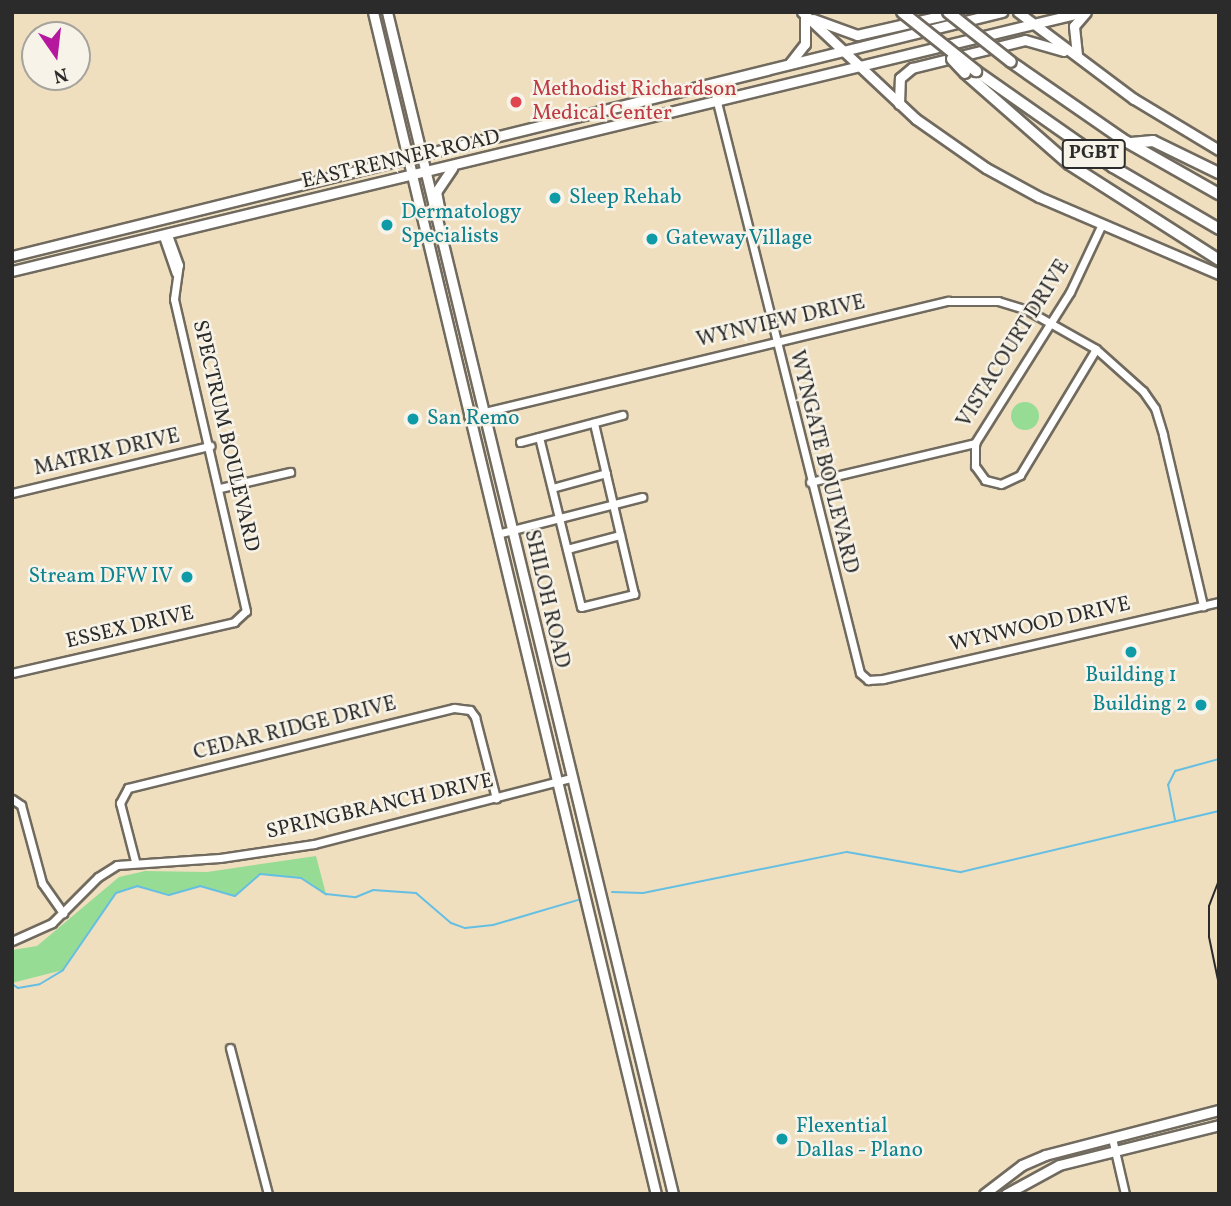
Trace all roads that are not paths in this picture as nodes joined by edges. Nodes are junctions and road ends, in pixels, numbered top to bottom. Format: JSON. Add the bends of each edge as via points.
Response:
{"nodes":[{"id":1,"x":373,"y":12,"type":"edge"},
{"id":2,"x":387,"y":12,"type":"edge"},
{"id":3,"x":902,"y":12,"type":"edge"},
{"id":4,"x":948,"y":12,"type":"edge"},
{"id":5,"x":958,"y":12,"type":"edge"},
{"id":6,"x":1002,"y":12,"type":"edge"},
{"id":7,"x":1018,"y":12,"type":"edge"},
{"id":8,"x":1085,"y":12,"type":"edge"},
{"id":9,"x":804,"y":14,"type":"edge"},
{"id":10,"x":1034,"y":24,"type":"junction"},
{"id":11,"x":397,"y":52,"type":"junction"},
{"id":12,"x":842,"y":52,"type":"junction"},
{"id":13,"x":383,"y":56,"type":"junction"},
{"id":14,"x":1078,"y":57,"type":"junction"},
{"id":15,"x":787,"y":66,"type":"junction"},
{"id":16,"x":859,"y":66,"type":"junction"},
{"id":17,"x":970,"y":72,"type":"junction"},
{"id":18,"x":713,"y":86,"type":"junction"},
{"id":19,"x":716,"y":102,"type":"junction"},
{"id":20,"x":900,"y":104,"type":"junction"},
{"id":21,"x":598,"y":114,"type":"junction"},
{"id":22,"x":548,"y":127,"type":"junction"},
{"id":23,"x":585,"y":134,"type":"junction"},
{"id":24,"x":1130,"y":144,"type":"junction"},
{"id":25,"x":540,"y":145,"type":"junction"},
{"id":26,"x":1219,"y":150,"type":"edge"},
{"id":27,"x":424,"y":158,"type":"junction"},
{"id":28,"x":409,"y":161,"type":"junction"},
{"id":29,"x":458,"y":165,"type":"junction"},
{"id":30,"x":426,"y":173,"type":"junction"},
{"id":31,"x":1219,"y":173,"type":"edge"},
{"id":32,"x":411,"y":177,"type":"junction"},
{"id":33,"x":1219,"y":194,"type":"edge"},
{"id":34,"x":164,"y":220,"type":"junction"},
{"id":35,"x":1102,"y":224,"type":"junction"},
{"id":36,"x":1219,"y":229,"type":"edge"},
{"id":37,"x":168,"y":234,"type":"junction"},
{"id":38,"x":12,"y":256,"type":"edge"},
{"id":39,"x":446,"y":260,"type":"junction"},
{"id":40,"x":1219,"y":260,"type":"edge"},
{"id":41,"x":12,"y":271,"type":"edge"},
{"id":42,"x":1219,"y":274,"type":"edge"},
{"id":43,"x":454,"y":295,"type":"junction"},
{"id":44,"x":439,"y":298,"type":"junction"},
{"id":45,"x":1051,"y":323,"type":"junction"},
{"id":46,"x":775,"y":341,"type":"junction"},
{"id":47,"x":1096,"y":349,"type":"junction"},
{"id":48,"x":482,"y":412,"type":"junction"},
{"id":49,"x":622,"y":415,"type":"dead end"},
{"id":50,"x":468,"y":416,"type":"junction"},
{"id":51,"x":594,"y":423,"type":"junction"},
{"id":52,"x":539,"y":437,"type":"junction"},
{"id":53,"x":520,"y":442,"type":"dead end"},
{"id":54,"x":975,"y":443,"type":"junction"},
{"id":55,"x":210,"y":446,"type":"junction"},
{"id":56,"x":290,"y":472,"type":"dead end"},
{"id":57,"x":606,"y":473,"type":"junction"},
{"id":58,"x":810,"y":482,"type":"junction"},
{"id":59,"x":220,"y":488,"type":"junction"},
{"id":60,"x":552,"y":488,"type":"junction"},
{"id":61,"x":12,"y":493,"type":"edge"},
{"id":62,"x":642,"y":497,"type":"dead end"},
{"id":63,"x":613,"y":504,"type":"junction"},
{"id":64,"x":559,"y":518,"type":"junction"},
{"id":65,"x":512,"y":530,"type":"junction"},
{"id":66,"x":496,"y":534,"type":"junction"},
{"id":67,"x":620,"y":534,"type":"junction"},
{"id":68,"x":567,"y":549,"type":"junction"},
{"id":69,"x":1219,"y":602,"type":"edge"},
{"id":70,"x":1203,"y":606,"type":"junction"},
{"id":71,"x":246,"y":607,"type":"joint"},
{"id":72,"x":537,"y":637,"type":"junction"},
{"id":73,"x":523,"y":641,"type":"junction"},
{"id":74,"x":12,"y":673,"type":"edge"},
{"id":75,"x":868,"y":680,"type":"joint"},
{"id":76,"x":571,"y":778,"type":"junction"},
{"id":77,"x":557,"y":782,"type":"junction"},
{"id":78,"x":496,"y":798,"type":"junction"},
{"id":79,"x":12,"y":799,"type":"edge"},
{"id":80,"x":135,"y":861,"type":"junction"},
{"id":81,"x":63,"y":913,"type":"junction"},
{"id":82,"x":12,"y":941,"type":"edge"},
{"id":83,"x":615,"y":955,"type":"junction"},
{"id":84,"x":602,"y":959,"type":"junction"},
{"id":85,"x":230,"y":1048,"type":"dead end"},
{"id":86,"x":1219,"y":1110,"type":"edge"},
{"id":87,"x":657,"y":1124,"type":"junction"},
{"id":88,"x":1219,"y":1125,"type":"edge"},
{"id":89,"x":640,"y":1128,"type":"junction"},
{"id":90,"x":1112,"y":1138,"type":"junction"},
{"id":91,"x":1115,"y":1150,"type":"junction"},
{"id":92,"x":268,"y":1194,"type":"edge"},
{"id":93,"x":656,"y":1194,"type":"edge"},
{"id":94,"x":673,"y":1194,"type":"edge"},
{"id":95,"x":984,"y":1194,"type":"edge"},
{"id":96,"x":1006,"y":1194,"type":"edge"},
{"id":97,"x":1125,"y":1194,"type":"edge"}],
"edges":[{"from":1,"to":13,"type":"main road","name":"SHILOH ROAD"},
{"from":2,"to":11,"type":"main road","name":"SHILOH ROAD"},
{"from":3,"to":17,"type":"highway","bridge":true},
{"from":4,"to":24,"type":"highway","number":"PGBT","bridge":true},
{"from":5,"to":9,"type":"main road","via":[[857,35]]},
{"from":6,"to":12,"type":"main road","name":"EAST RENNER ROAD"},
{"from":7,"to":10,"type":"main road"},
{"from":8,"to":10,"type":"main road","name":"EAST RENNER ROAD"},
{"from":8,"to":14,"type":"main road","via":[[1074,26]]},
{"from":9,"to":12,"type":"main road"},
{"from":9,"to":15,"type":"main road","via":[[805,44]]},
{"from":10,"to":14,"type":"main road"},
{"from":10,"to":16,"type":"main road","name":"EAST RENNER ROAD"},
{"from":11,"to":13,"type":"main road"},
{"from":11,"to":27,"type":"main road","name":"SHILOH ROAD"},
{"from":12,"to":15,"type":"main road","name":"EAST RENNER ROAD"},
{"from":12,"to":16,"type":"main road"},
{"from":13,"to":28,"type":"main road","name":"SHILOH ROAD"},
{"from":14,"to":20,"type":"main road","via":[[1026,40],[912,68],[900,78]]},
{"from":14,"to":26,"type":"main road","via":[[1134,99]]},
{"from":15,"to":18,"type":"main road","name":"EAST RENNER ROAD"},
{"from":16,"to":19,"type":"main road","name":"EAST RENNER ROAD"},
{"from":16,"to":20,"type":"main road"},
{"from":17,"to":36,"type":"highway","number":"PGBT","via":[[1113,167]]},
{"from":17,"to":40,"type":"highway","via":[[1069,164]]},
{"from":18,"to":19,"type":"street","name":"WYNGATE BOULEVARD"},
{"from":18,"to":21,"type":"main road","name":"EAST RENNER ROAD"},
{"from":19,"to":23,"type":"main road","name":"EAST RENNER ROAD"},
{"from":19,"to":46,"type":"street","name":"WYNGATE BOULEVARD"},
{"from":20,"to":35,"type":"main road","via":[[988,170]]},
{"from":21,"to":22,"type":"main road","name":"EAST RENNER ROAD"},
{"from":21,"to":23,"type":"main road","via":[[586,124]]},
{"from":22,"to":25,"type":"main road"},
{"from":22,"to":27,"type":"main road","name":"EAST RENNER ROAD"},
{"from":23,"to":25,"type":"main road","name":"EAST RENNER ROAD"},
{"from":24,"to":31,"type":"highway","via":[[1153,141]]},
{"from":24,"to":33,"type":"highway","number":"PGBT"},
{"from":25,"to":29,"type":"main road","name":"EAST RENNER ROAD"},
{"from":27,"to":28,"type":"main road","name":"EAST RENNER ROAD"},
{"from":27,"to":30,"type":"main road","name":"SHILOH ROAD"},
{"from":28,"to":32,"type":"main road","name":"SHILOH ROAD"},
{"from":28,"to":34,"type":"main road","name":"EAST RENNER ROAD"},
{"from":29,"to":30,"type":"main road","name":"EAST RENNER ROAD"},
{"from":29,"to":39,"type":"main road","via":[[448,171],[436,192],[449,252]]},
{"from":30,"to":32,"type":"main road","name":"EAST RENNER ROAD"},
{"from":30,"to":39,"type":"main road","name":"SHILOH ROAD"},
{"from":32,"to":37,"type":"main road","name":"EAST RENNER ROAD"},
{"from":32,"to":44,"type":"main road","name":"SHILOH ROAD"},
{"from":34,"to":37,"type":"main road"},
{"from":34,"to":38,"type":"main road","name":"EAST RENNER ROAD"},
{"from":35,"to":42,"type":"main road"},
{"from":35,"to":45,"type":"street","name":"VISTACOURT DRIVE"},
{"from":37,"to":41,"type":"main road","name":"EAST RENNER ROAD"},
{"from":37,"to":55,"type":"street","name":"SPECTRUM BOULEVARD","via":[[164,239],[176,273],[174,299]]},
{"from":39,"to":43,"type":"main road","name":"SHILOH ROAD"},
{"from":43,"to":44,"type":"main road"},
{"from":43,"to":48,"type":"main road","name":"SHILOH ROAD"},
{"from":44,"to":50,"type":"main road","name":"SHILOH ROAD"},
{"from":45,"to":46,"type":"street","name":"WYNVIEW DRIVE","via":[[1008,304],[975,298]]},
{"from":45,"to":47,"type":"street","name":"WYNVIEW DRIVE"},
{"from":45,"to":54,"type":"street","name":"VISTACOURT DRIVE"},
{"from":46,"to":48,"type":"street","name":"WYNVIEW DRIVE"},
{"from":46,"to":58,"type":"street","name":"WYNGATE BOULEVARD"},
{"from":47,"to":54,"type":"street","via":[[1020,475],[1001,484],[985,480],[975,466]]},
{"from":47,"to":70,"type":"street","name":"WYNVIEW DRIVE","via":[[1128,373],[1155,408]]},
{"from":48,"to":50,"type":"street","name":"WYNVIEW DRIVE"},
{"from":48,"to":65,"type":"main road","name":"SHILOH ROAD"},
{"from":49,"to":51,"type":"street"},
{"from":50,"to":66,"type":"main road","name":"SHILOH ROAD"},
{"from":51,"to":52,"type":"street"},
{"from":51,"to":57,"type":"street"},
{"from":52,"to":53,"type":"street"},
{"from":52,"to":60,"type":"street"},
{"from":54,"to":58,"type":"street","name":"VISTACOURT DRIVE"},
{"from":55,"to":59,"type":"street","name":"SPECTRUM BOULEVARD"},
{"from":55,"to":61,"type":"street","name":"MATRIX DRIVE"},
{"from":56,"to":59,"type":"street"},
{"from":57,"to":60,"type":"street"},
{"from":57,"to":63,"type":"street"},
{"from":58,"to":75,"type":"street","name":"WYNGATE BOULEVARD","via":[[855,661]]},
{"from":59,"to":71,"type":"street","name":"SPECTRUM BOULEVARD"},
{"from":60,"to":64,"type":"street"},
{"from":62,"to":63,"type":"street"},
{"from":63,"to":64,"type":"street"},
{"from":63,"to":67,"type":"street"},
{"from":64,"to":65,"type":"street"},
{"from":64,"to":68,"type":"street"},
{"from":65,"to":66,"type":"street"},
{"from":65,"to":72,"type":"main road","name":"SHILOH ROAD"},
{"from":66,"to":73,"type":"main road","name":"SHILOH ROAD"},
{"from":67,"to":68,"type":"street"},
{"from":67,"to":68,"type":"street","via":[[634,594],[581,607]]},
{"from":69,"to":70,"type":"street","name":"WYNWOOD DRIVE"},
{"from":70,"to":75,"type":"street","name":"WYNWOOD DRIVE"},
{"from":71,"to":74,"type":"street","name":"ESSEX DRIVE","via":[[234,622]]},
{"from":72,"to":73,"type":"main road"},
{"from":72,"to":76,"type":"main road","name":"SHILOH ROAD"},
{"from":73,"to":77,"type":"main road","name":"SHILOH ROAD"},
{"from":76,"to":77,"type":"street","name":"SPRINGBRANCH DRIVE"},
{"from":76,"to":83,"type":"main road","name":"SHILOH ROAD"},
{"from":77,"to":78,"type":"street","name":"SPRINGBRANCH DRIVE"},
{"from":77,"to":84,"type":"main road","name":"SHILOH ROAD"},
{"from":78,"to":80,"type":"street","name":"SPRINGBRANCH DRIVE","via":[[278,850]]},
{"from":78,"to":80,"type":"street","name":"CEDAR RIDGE DRIVE","via":[[470,710],[454,708],[128,788],[120,803]]},
{"from":79,"to":81,"type":"street","via":[[21,805],[42,883]]},
{"from":80,"to":81,"type":"street","name":"SPRINGBRANCH DRIVE","via":[[108,869]]},
{"from":81,"to":82,"type":"street","name":"SPRINGBRANCH DRIVE","via":[[37,933]]},
{"from":83,"to":84,"type":"main road"},
{"from":83,"to":87,"type":"main road","name":"SHILOH ROAD"},
{"from":84,"to":89,"type":"main road","name":"SHILOH ROAD"},
{"from":85,"to":92,"type":"street"},
{"from":86,"to":90,"type":"main road"},
{"from":87,"to":89,"type":"main road"},
{"from":87,"to":94,"type":"main road","name":"SHILOH ROAD"},
{"from":88,"to":91,"type":"main road"},
{"from":89,"to":93,"type":"main road","name":"SHILOH ROAD"},
{"from":90,"to":91,"type":"street"},
{"from":90,"to":95,"type":"main road","via":[[1034,1160]]},
{"from":91,"to":96,"type":"main road","via":[[1059,1165]]},
{"from":91,"to":97,"type":"street"}]}
